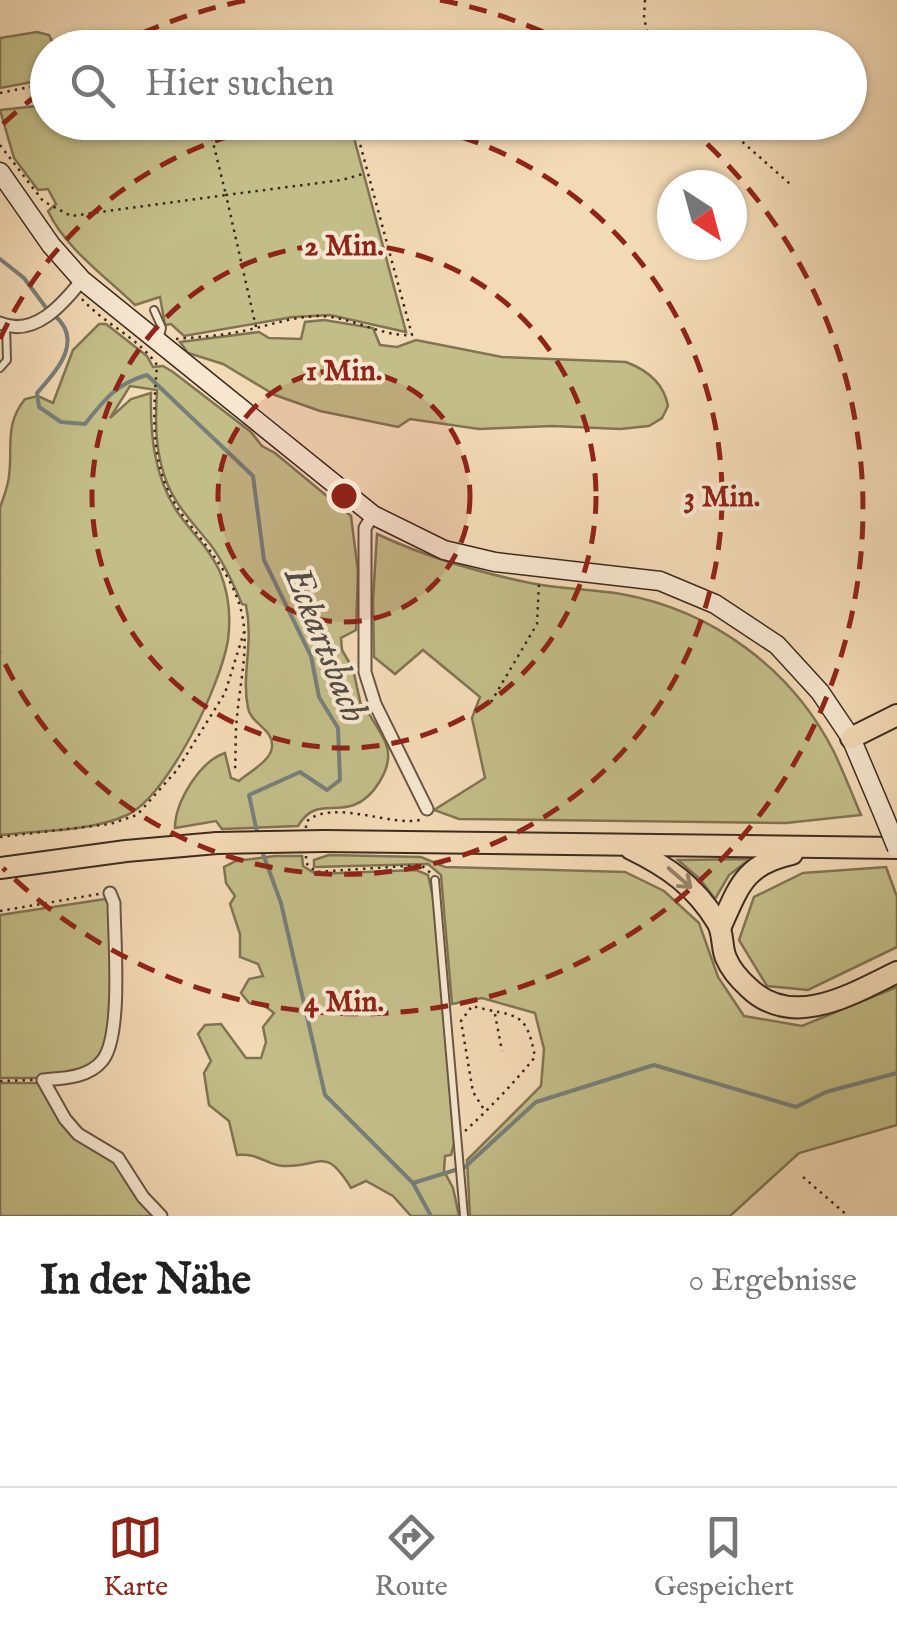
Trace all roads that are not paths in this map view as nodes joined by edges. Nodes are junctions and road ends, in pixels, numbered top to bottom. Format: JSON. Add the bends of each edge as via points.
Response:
{"nodes":[{"id":1,"x":0,"y":172,"type":"edge"},
{"id":2,"x":78,"y":285,"type":"junction"},
{"id":3,"x":154,"y":310,"type":"dead end"},
{"id":4,"x":3,"y":324,"type":"edge"},
{"id":5,"x":155,"y":341,"type":"junction"},
{"id":6,"x":0,"y":368,"type":"edge"},
{"id":7,"x":369,"y":512,"type":"junction"},
{"id":8,"x":897,"y":714,"type":"edge"},
{"id":9,"x":851,"y":738,"type":"junction"},
{"id":10,"x":427,"y":809,"type":"road end"},
{"id":11,"x":625,"y":846,"type":"junction"},
{"id":12,"x":830,"y":846,"type":"junction"},
{"id":13,"x":897,"y":848,"type":"edge"},
{"id":14,"x":0,"y":868,"type":"edge"},
{"id":15,"x":436,"y":880,"type":"road end"},
{"id":16,"x":110,"y":893,"type":"road end"},
{"id":17,"x":721,"y":926,"type":"junction"},
{"id":18,"x":897,"y":972,"type":"edge"},
{"id":19,"x":161,"y":1216,"type":"edge"},
{"id":20,"x":464,"y":1216,"type":"edge"}],
"edges":[{"from":1,"to":2,"type":"main road"},
{"from":2,"to":4,"type":"street","via":[[42,320],[15,328]]},
{"from":2,"to":5,"type":"main road"},
{"from":3,"to":5,"type":"lane","via":[[162,328]]},
{"from":4,"to":6,"type":"lane","via":[[7,360]]},
{"from":5,"to":7,"type":"main road","via":[[250,408]]},
{"from":7,"to":9,"type":"main road","via":[[444,550],[494,562],[660,580],[715,604],[777,645]]},
{"from":7,"to":10,"type":"street","via":[[365,672]]},
{"from":8,"to":9,"type":"highway"},
{"from":9,"to":13,"type":"main road","bridge":true},
{"from":11,"to":12,"type":"highway"},
{"from":11,"to":14,"type":"highway","bridge":true,"via":[[216,844]]},
{"from":11,"to":17,"type":"highway","one_way":true,"via":[[669,868]]},
{"from":12,"to":13,"type":"highway"},
{"from":12,"to":17,"type":"highway","via":[[767,860],[740,883]]},
{"from":15,"to":20,"type":"lane"},
{"from":16,"to":19,"type":"street","via":[[111,1042],[102,1062],[77,1076],[43,1080],[78,1134],[118,1158]]},
{"from":17,"to":18,"type":"highway","via":[[724,956],[738,978],[760,999],[794,1010]]}]}
